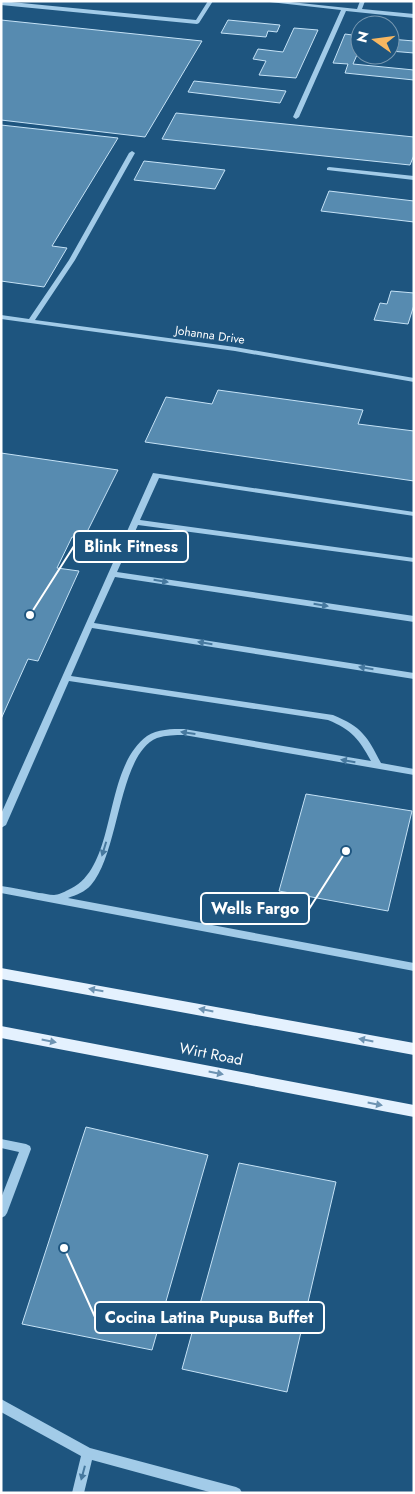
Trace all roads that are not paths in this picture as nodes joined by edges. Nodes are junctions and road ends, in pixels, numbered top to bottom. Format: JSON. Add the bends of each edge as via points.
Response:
{"nodes":[{"id":1,"x":211,"y":1,"type":"edge"},
{"id":2,"x":263,"y":1,"type":"edge"},
{"id":3,"x":363,"y":1,"type":"edge"},
{"id":4,"x":1,"y":2,"type":"edge"},
{"id":5,"x":344,"y":9,"type":"junction"},
{"id":6,"x":359,"y":10,"type":"junction"},
{"id":7,"x":414,"y":16,"type":"edge"},
{"id":8,"x":296,"y":117,"type":"dead end"},
{"id":9,"x":132,"y":153,"type":"dead end"},
{"id":10,"x":329,"y":169,"type":"dead end"},
{"id":11,"x":414,"y":178,"type":"edge"},
{"id":12,"x":1,"y":317,"type":"edge"},
{"id":13,"x":31,"y":321,"type":"junction"},
{"id":14,"x":414,"y":380,"type":"edge"},
{"id":15,"x":414,"y":514,"type":"edge"},
{"id":16,"x":136,"y":522,"type":"junction"},
{"id":17,"x":414,"y":560,"type":"edge"},
{"id":18,"x":112,"y":574,"type":"junction"},
{"id":19,"x":414,"y":619,"type":"edge"},
{"id":20,"x":90,"y":624,"type":"junction"},
{"id":21,"x":414,"y":676,"type":"edge"},
{"id":22,"x":66,"y":678,"type":"junction"},
{"id":23,"x":378,"y":766,"type":"junction"},
{"id":24,"x":414,"y":772,"type":"edge"},
{"id":25,"x":3,"y":815,"type":"edge"},
{"id":26,"x":1,"y":824,"type":"edge"},
{"id":27,"x":1,"y":889,"type":"edge"},
{"id":28,"x":56,"y":899,"type":"junction"},
{"id":29,"x":414,"y":967,"type":"edge"},
{"id":30,"x":1,"y":973,"type":"edge"},
{"id":31,"x":1,"y":1032,"type":"edge"},
{"id":32,"x":414,"y":1049,"type":"edge"},
{"id":33,"x":414,"y":1112,"type":"edge"},
{"id":34,"x":1,"y":1143,"type":"edge"},
{"id":35,"x":1,"y":1213,"type":"edge"},
{"id":36,"x":1,"y":1405,"type":"edge"},
{"id":37,"x":88,"y":1453,"type":"junction"},
{"id":38,"x":78,"y":1493,"type":"edge"},
{"id":39,"x":236,"y":1493,"type":"edge"}],
"edges":[{"from":1,"to":4,"type":"street","via":[[197,22]]},
{"from":2,"to":5,"type":"street"},
{"from":3,"to":6,"type":"street"},
{"from":5,"to":6,"type":"street"},
{"from":5,"to":8,"type":"street"},
{"from":6,"to":7,"type":"street"},
{"from":9,"to":13,"type":"street","via":[[72,260]]},
{"from":10,"to":11,"type":"street"},
{"from":12,"to":13,"type":"street","name":"Johanna Drive"},
{"from":13,"to":14,"type":"street","name":"Johanna Drive","via":[[235,349]]},
{"from":15,"to":16,"type":"street","via":[[156,475]]},
{"from":16,"to":17,"type":"street"},
{"from":16,"to":18,"type":"street"},
{"from":18,"to":19,"type":"lane","one_way":true},
{"from":18,"to":20,"type":"street"},
{"from":21,"to":20,"type":"street","one_way":true},
{"from":20,"to":22,"type":"street"},
{"from":22,"to":23,"type":"street","via":[[330,717],[351,725],[363,738]]},
{"from":22,"to":25,"type":"street"},
{"from":23,"to":24,"type":"street"},
{"from":23,"to":28,"type":"street","one_way":true,"via":[[184,732],[151,737],[138,749],[128,770],[101,860],[89,881],[80,889]]},
{"from":25,"to":26,"type":"street"},
{"from":27,"to":28,"type":"street"},
{"from":28,"to":29,"type":"street"},
{"from":32,"to":30,"type":"main road","one_way":true},
{"from":31,"to":33,"type":"main road","name":"Wirt Road","one_way":true},
{"from":34,"to":35,"type":"street","via":[[26,1149]]},
{"from":36,"to":37,"type":"street"},
{"from":37,"to":38,"type":"street","one_way":true},
{"from":37,"to":39,"type":"street"}]}
